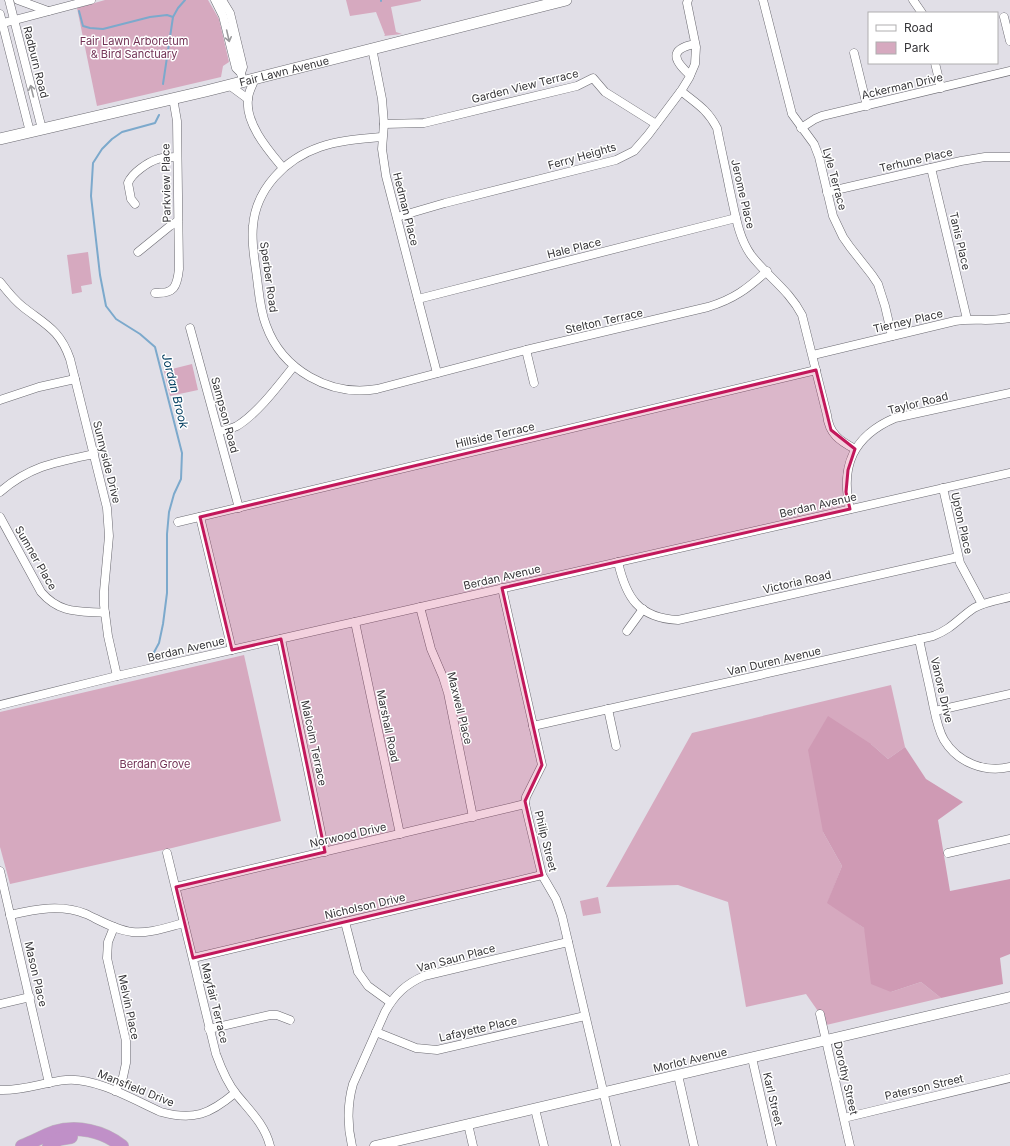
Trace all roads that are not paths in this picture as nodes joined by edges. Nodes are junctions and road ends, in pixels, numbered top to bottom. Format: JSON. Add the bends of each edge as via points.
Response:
{"nodes":[{"id":1,"x":9,"y":0,"type":"edge"},
{"id":2,"x":18,"y":0,"type":"edge"},
{"id":3,"x":91,"y":0,"type":"edge"},
{"id":4,"x":215,"y":0,"type":"edge"},
{"id":5,"x":222,"y":0,"type":"edge"},
{"id":6,"x":566,"y":0,"type":"edge"},
{"id":7,"x":763,"y":0,"type":"edge"},
{"id":8,"x":912,"y":0,"type":"edge"},
{"id":9,"x":686,"y":1,"type":"edge"},
{"id":10,"x":48,"y":11,"type":"junction"},
{"id":11,"x":921,"y":12,"type":"edge"},
{"id":12,"x":0,"y":14,"type":"edge"},
{"id":13,"x":1004,"y":17,"type":"dead end"},
{"id":14,"x":14,"y":20,"type":"junction"},
{"id":15,"x":1,"y":24,"type":"edge"},
{"id":16,"x":1010,"y":41,"type":"edge"},
{"id":17,"x":695,"y":44,"type":"junction"},
{"id":18,"x":372,"y":48,"type":"junction"},
{"id":19,"x":854,"y":53,"type":"dead end"},
{"id":20,"x":935,"y":64,"type":"edge"},
{"id":21,"x":1010,"y":71,"type":"edge"},
{"id":22,"x":690,"y":75,"type":"junction"},
{"id":23,"x":242,"y":77,"type":"junction"},
{"id":24,"x":255,"y":78,"type":"junction"},
{"id":25,"x":229,"y":85,"type":"junction"},
{"id":26,"x":941,"y":88,"type":"junction"},
{"id":27,"x":681,"y":91,"type":"junction"},
{"id":28,"x":173,"y":98,"type":"junction"},
{"id":29,"x":248,"y":99,"type":"junction"},
{"id":30,"x":867,"y":106,"type":"junction"},
{"id":31,"x":384,"y":124,"type":"junction"},
{"id":32,"x":656,"y":124,"type":"junction"},
{"id":33,"x":801,"y":128,"type":"junction"},
{"id":34,"x":42,"y":129,"type":"junction"},
{"id":35,"x":30,"y":132,"type":"junction"},
{"id":36,"x":382,"y":138,"type":"junction"},
{"id":37,"x":0,"y":139,"type":"edge"},
{"id":38,"x":177,"y":157,"type":"junction"},
{"id":39,"x":1010,"y":157,"type":"edge"},
{"id":40,"x":283,"y":168,"type":"junction"},
{"id":41,"x":931,"y":168,"type":"junction"},
{"id":42,"x":827,"y":192,"type":"junction"},
{"id":43,"x":135,"y":204,"type":"dead end"},
{"id":44,"x":397,"y":217,"type":"junction"},
{"id":45,"x":736,"y":218,"type":"junction"},
{"id":46,"x":178,"y":221,"type":"junction"},
{"id":47,"x":138,"y":252,"type":"dead end"},
{"id":48,"x":767,"y":271,"type":"junction"},
{"id":49,"x":0,"y":282,"type":"edge"},
{"id":50,"x":155,"y":293,"type":"dead end"},
{"id":51,"x":418,"y":299,"type":"junction"},
{"id":52,"x":1010,"y":318,"type":"edge"},
{"id":53,"x":967,"y":319,"type":"junction"},
{"id":54,"x":190,"y":328,"type":"dead end"},
{"id":55,"x":892,"y":336,"type":"junction"},
{"id":56,"x":526,"y":350,"type":"junction"},
{"id":57,"x":812,"y":355,"type":"junction"},
{"id":58,"x":294,"y":366,"type":"junction"},
{"id":59,"x":816,"y":370,"type":"junction"},
{"id":60,"x":437,"y":373,"type":"junction"},
{"id":61,"x":75,"y":379,"type":"junction"},
{"id":62,"x":534,"y":383,"type":"dead end"},
{"id":63,"x":1010,"y":393,"type":"edge"},
{"id":64,"x":0,"y":400,"type":"edge"},
{"id":65,"x":219,"y":432,"type":"junction"},
{"id":66,"x":855,"y":449,"type":"junction"},
{"id":67,"x":94,"y":454,"type":"junction"},
{"id":68,"x":1010,"y":473,"type":"edge"},
{"id":69,"x":943,"y":488,"type":"junction"},
{"id":70,"x":0,"y":492,"type":"edge"},
{"id":71,"x":239,"y":508,"type":"junction"},
{"id":72,"x":850,"y":509,"type":"junction"},
{"id":73,"x":0,"y":517,"type":"edge"},
{"id":74,"x":200,"y":517,"type":"junction"},
{"id":75,"x":178,"y":522,"type":"dead end"},
{"id":76,"x":958,"y":557,"type":"junction"},
{"id":77,"x":618,"y":562,"type":"junction"},
{"id":78,"x":502,"y":588,"type":"junction"},
{"id":79,"x":1010,"y":597,"type":"edge"},
{"id":80,"x":982,"y":604,"type":"junction"},
{"id":81,"x":420,"y":607,"type":"junction"},
{"id":82,"x":642,"y":609,"type":"junction"},
{"id":83,"x":105,"y":613,"type":"junction"},
{"id":84,"x":355,"y":622,"type":"junction"},
{"id":85,"x":627,"y":631,"type":"dead end"},
{"id":86,"x":281,"y":639,"type":"junction"},
{"id":87,"x":919,"y":639,"type":"junction"},
{"id":88,"x":232,"y":650,"type":"junction"},
{"id":89,"x":117,"y":676,"type":"junction"},
{"id":90,"x":1010,"y":694,"type":"edge"},
{"id":91,"x":0,"y":705,"type":"edge"},
{"id":92,"x":608,"y":709,"type":"junction"},
{"id":93,"x":935,"y":711,"type":"junction"},
{"id":94,"x":533,"y":726,"type":"junction"},
{"id":95,"x":616,"y":746,"type":"dead end"},
{"id":96,"x":1010,"y":767,"type":"edge"},
{"id":97,"x":525,"y":804,"type":"junction"},
{"id":98,"x":474,"y":817,"type":"junction"},
{"id":99,"x":400,"y":834,"type":"junction"},
{"id":100,"x":1010,"y":839,"type":"edge"},
{"id":101,"x":167,"y":852,"type":"dead end"},
{"id":102,"x":325,"y":852,"type":"junction"},
{"id":103,"x":948,"y":853,"type":"dead end"},
{"id":104,"x":0,"y":871,"type":"edge"},
{"id":105,"x":542,"y":875,"type":"junction"},
{"id":106,"x":176,"y":887,"type":"junction"},
{"id":107,"x":10,"y":915,"type":"junction"},
{"id":108,"x":346,"y":922,"type":"junction"},
{"id":109,"x":184,"y":923,"type":"junction"},
{"id":110,"x":114,"y":927,"type":"junction"},
{"id":111,"x":568,"y":942,"type":"junction"},
{"id":112,"x":192,"y":958,"type":"junction"},
{"id":113,"x":30,"y":997,"type":"junction"},
{"id":114,"x":1010,"y":997,"type":"edge"},
{"id":115,"x":390,"y":1002,"type":"junction"},
{"id":116,"x":0,"y":1004,"type":"edge"},
{"id":117,"x":820,"y":1014,"type":"dead end"},
{"id":118,"x":585,"y":1016,"type":"junction"},
{"id":119,"x":290,"y":1020,"type":"dead end"},
{"id":120,"x":210,"y":1029,"type":"junction"},
{"id":121,"x":376,"y":1032,"type":"junction"},
{"id":122,"x":826,"y":1040,"type":"junction"},
{"id":123,"x":752,"y":1058,"type":"junction"},
{"id":124,"x":678,"y":1075,"type":"junction"},
{"id":125,"x":1010,"y":1078,"type":"edge"},
{"id":126,"x":49,"y":1083,"type":"junction"},
{"id":127,"x":0,"y":1090,"type":"edge"},
{"id":128,"x":115,"y":1091,"type":"junction"},
{"id":129,"x":603,"y":1092,"type":"junction"},
{"id":130,"x":235,"y":1093,"type":"junction"},
{"id":131,"x":535,"y":1108,"type":"junction"},
{"id":132,"x":844,"y":1118,"type":"junction"},
{"id":133,"x":468,"y":1124,"type":"junction"},
{"id":134,"x":22,"y":1146,"type":"edge"},
{"id":135,"x":49,"y":1146,"type":"edge"},
{"id":136,"x":109,"y":1146,"type":"edge"},
{"id":137,"x":122,"y":1146,"type":"edge"},
{"id":138,"x":270,"y":1146,"type":"edge"},
{"id":139,"x":352,"y":1146,"type":"edge"},
{"id":140,"x":375,"y":1146,"type":"edge"},
{"id":141,"x":473,"y":1146,"type":"edge"},
{"id":142,"x":544,"y":1146,"type":"edge"},
{"id":143,"x":616,"y":1146,"type":"edge"},
{"id":144,"x":694,"y":1146,"type":"edge"},
{"id":145,"x":772,"y":1146,"type":"edge"},
{"id":146,"x":850,"y":1146,"type":"edge"}],
"edges":[{"from":1,"to":14,"type":"street","name":"Radburn Road"},
{"from":2,"to":10,"type":"street"},
{"from":3,"to":10,"type":"street"},
{"from":4,"to":23,"type":"street","one_way":true,"via":[[224,16],[236,68]]},
{"from":5,"to":23,"type":"street","via":[[230,14],[243,67]]},
{"from":6,"to":18,"type":"main road","name":"Fair Lawn Avenue"},
{"from":7,"to":33,"type":"street","name":"Lyle Terrace","via":[[788,106]]},
{"from":8,"to":11,"type":"street"},
{"from":9,"to":17,"type":"street","name":"Ferry Heights"},
{"from":10,"to":14,"type":"street"},
{"from":12,"to":15,"type":"street","name":"Radburn Road"},
{"from":13,"to":16,"type":"street"},
{"from":14,"to":15,"type":"street"},
{"from":34,"to":14,"type":"street","name":"Radburn Road","one_way":true},
{"from":15,"to":35,"type":"street","name":"Radburn Road"},
{"from":17,"to":22,"type":"street","name":"Ferry Heights","via":[[694,64]]},
{"from":17,"to":22,"type":"street","via":[[684,46],[677,56],[680,67]]},
{"from":18,"to":24,"type":"main road","name":"Fair Lawn Avenue"},
{"from":18,"to":31,"type":"street","name":"Hedman Place"},
{"from":19,"to":30,"type":"street"},
{"from":20,"to":26,"type":"street"},
{"from":21,"to":26,"type":"street","name":"Ackerman Drive"},
{"from":22,"to":27,"type":"street","name":"Ferry Heights"},
{"from":23,"to":24,"type":"main road","name":"Fair Lawn Avenue"},
{"from":23,"to":25,"type":"main road","name":"Fair Lawn Avenue"},
{"from":24,"to":29,"type":"street"},
{"from":25,"to":28,"type":"main road","name":"Fair Lawn Avenue"},
{"from":25,"to":29,"type":"street"},
{"from":26,"to":30,"type":"street","name":"Ackerman Drive"},
{"from":27,"to":32,"type":"street","name":"Ferry Heights"},
{"from":27,"to":45,"type":"street","name":"Jerome Place","via":[[705,109],[717,128]]},
{"from":28,"to":34,"type":"main road","name":"Fair Lawn Avenue"},
{"from":28,"to":38,"type":"street","name":"Parkview Place","via":[[177,121]]},
{"from":29,"to":40,"type":"street","via":[[252,121],[258,134]]},
{"from":30,"to":33,"type":"street","name":"Ackerman Drive","via":[[822,116]]},
{"from":31,"to":32,"type":"street","name":"Garden View Terrace","via":[[424,122],[577,86],[593,78],[605,92]]},
{"from":31,"to":36,"type":"street","name":"Hedman Place"},
{"from":32,"to":44,"type":"street","name":"Ferry Heights","via":[[634,151],[616,160]]},
{"from":33,"to":42,"type":"street","name":"Lyle Terrace","via":[[811,138],[817,150]]},
{"from":34,"to":35,"type":"main road","name":"Fair Lawn Avenue"},
{"from":35,"to":37,"type":"main road","name":"Fair Lawn Avenue"},
{"from":36,"to":40,"type":"street","name":"Sperber Road","via":[[345,141],[319,148]]},
{"from":36,"to":44,"type":"street","name":"Hedman Place","via":[[386,176]]},
{"from":38,"to":43,"type":"street","via":[[150,162],[132,176],[128,183],[131,199]]},
{"from":38,"to":46,"type":"street","name":"Parkview Place"},
{"from":39,"to":41,"type":"street","name":"Terhune Place","via":[[972,159]]},
{"from":40,"to":58,"type":"street","name":"Sperber Road","via":[[271,181],[260,200],[252,237],[262,313],[276,346]]},
{"from":41,"to":42,"type":"street","name":"Terhune Place"},
{"from":41,"to":53,"type":"street","name":"Tanis Place"},
{"from":42,"to":55,"type":"street","name":"Lyle Terrace","via":[[833,216],[843,237],[878,284]]},
{"from":44,"to":51,"type":"street","name":"Hedman Place"},
{"from":45,"to":48,"type":"street","name":"Jerome Place","via":[[743,241],[751,255]]},
{"from":45,"to":51,"type":"street","name":"Hale Place"},
{"from":46,"to":47,"type":"street"},
{"from":46,"to":50,"type":"street","name":"Parkview Place","via":[[177,283],[171,291]]},
{"from":48,"to":56,"type":"street","name":"Stelton Terrace","via":[[738,295],[724,302]]},
{"from":48,"to":57,"type":"street","name":"Jerome Place","via":[[788,293],[802,315]]},
{"from":49,"to":61,"type":"street","name":"Sunnyside Drive","via":[[22,306],[46,323],[60,338],[66,346]]},
{"from":51,"to":60,"type":"street","name":"Hedman Place"},
{"from":52,"to":53,"type":"street","name":"Tierney Place","via":[[989,321]]},
{"from":53,"to":55,"type":"street","name":"Tierney Place"},
{"from":54,"to":65,"type":"street","name":"Sampson Road"},
{"from":55,"to":57,"type":"street","name":"Tierney Place"},
{"from":56,"to":60,"type":"street","name":"Stelton Terrace"},
{"from":56,"to":62,"type":"street"},
{"from":57,"to":59,"type":"street","name":"Jerome Place"},
{"from":58,"to":60,"type":"street","name":"Sperber Road","via":[[320,383],[339,389],[366,391]]},
{"from":58,"to":65,"type":"street","via":[[273,393],[246,419],[232,428]]},
{"from":59,"to":66,"type":"street","name":"Jerome Place","via":[[831,430],[840,440]]},
{"from":59,"to":71,"type":"street","name":"Hillside Terrace"},
{"from":61,"to":64,"type":"street","via":[[39,387]]},
{"from":61,"to":67,"type":"street","name":"Sunnyside Drive"},
{"from":63,"to":66,"type":"street","name":"Taylor Road","via":[[895,418],[872,430]]},
{"from":65,"to":71,"type":"street","name":"Sampson Road"},
{"from":66,"to":72,"type":"street","name":"Taylor Road","via":[[848,470],[846,492]]},
{"from":67,"to":70,"type":"street","via":[[33,470]]},
{"from":67,"to":83,"type":"street","name":"Sunnyside Drive","via":[[109,521]]},
{"from":68,"to":69,"type":"street","name":"Berdan Avenue"},
{"from":69,"to":72,"type":"street","name":"Berdan Avenue"},
{"from":69,"to":76,"type":"street","name":"Upton Place"},
{"from":71,"to":74,"type":"street","name":"Hillside Terrace"},
{"from":72,"to":77,"type":"street","name":"Berdan Avenue"},
{"from":73,"to":83,"type":"street","name":"Sumner Place","via":[[47,599],[69,610]]},
{"from":74,"to":75,"type":"street","name":"Hillside Terrace"},
{"from":74,"to":88,"type":"street"},
{"from":76,"to":80,"type":"street","name":"Upton Place"},
{"from":76,"to":82,"type":"street","name":"Victoria Road","via":[[688,618],[668,619]]},
{"from":77,"to":78,"type":"street","name":"Berdan Avenue"},
{"from":77,"to":82,"type":"street","name":"Victoria Road","via":[[625,588]]},
{"from":78,"to":81,"type":"street","name":"Berdan Avenue"},
{"from":78,"to":94,"type":"street","name":"Philip Street"},
{"from":79,"to":80,"type":"street","name":"Van Duren Avenue"},
{"from":80,"to":87,"type":"street","name":"Van Duren Avenue","via":[[942,633]]},
{"from":81,"to":84,"type":"street","name":"Berdan Avenue"},
{"from":81,"to":98,"type":"street","name":"Maxwell Place","via":[[429,644],[448,693]]},
{"from":82,"to":85,"type":"street"},
{"from":83,"to":89,"type":"street","name":"Sunnyside Drive"},
{"from":84,"to":86,"type":"street","name":"Berdan Avenue"},
{"from":84,"to":99,"type":"street","name":"Marshall Road"},
{"from":86,"to":88,"type":"street","name":"Berdan Avenue"},
{"from":86,"to":102,"type":"street","name":"Malcolm Terrace"},
{"from":87,"to":92,"type":"street","name":"Van Duren Avenue"},
{"from":87,"to":93,"type":"street","name":"Vanore Drive"},
{"from":88,"to":89,"type":"street","name":"Berdan Avenue"},
{"from":89,"to":91,"type":"street","name":"Berdan Avenue"},
{"from":90,"to":93,"type":"street"},
{"from":92,"to":94,"type":"street","name":"Van Duren Avenue"},
{"from":92,"to":95,"type":"street"},
{"from":93,"to":96,"type":"street","name":"Vanore Drive","via":[[944,740],[966,762],[987,768]]},
{"from":94,"to":97,"type":"street","name":"Philip Street","via":[[542,765]]},
{"from":97,"to":98,"type":"street","name":"Norwood Drive"},
{"from":97,"to":105,"type":"street","name":"Philip Street"},
{"from":98,"to":99,"type":"street","name":"Norwood Drive"},
{"from":99,"to":102,"type":"street","name":"Norwood Drive"},
{"from":100,"to":103,"type":"street"},
{"from":101,"to":106,"type":"street","name":"Mayfair Terrace"},
{"from":102,"to":106,"type":"street","name":"Norwood Drive"},
{"from":104,"to":107,"type":"street","name":"Mason Place"},
{"from":105,"to":108,"type":"street","name":"Nicholson Drive"},
{"from":105,"to":111,"type":"street","name":"Philip Street","via":[[560,908]]},
{"from":106,"to":109,"type":"street","name":"Mayfair Terrace"},
{"from":107,"to":110,"type":"street","via":[[43,908],[64,909],[86,914]]},
{"from":107,"to":113,"type":"street","name":"Mason Place"},
{"from":108,"to":112,"type":"street","name":"Nicholson Drive"},
{"from":108,"to":115,"type":"street","via":[[358,972],[368,986]]},
{"from":109,"to":110,"type":"street","via":[[142,932]]},
{"from":109,"to":112,"type":"street","name":"Mayfair Terrace"},
{"from":110,"to":128,"type":"street","name":"Melvin Place","via":[[108,942],[108,958],[127,1053],[123,1077]]},
{"from":111,"to":115,"type":"street","name":"Van Saun Place","via":[[424,976],[405,986]]},
{"from":111,"to":118,"type":"street","name":"Philip Street"},
{"from":112,"to":120,"type":"street","name":"Mayfair Terrace"},
{"from":113,"to":116,"type":"street"},
{"from":113,"to":126,"type":"street","name":"Mason Place"},
{"from":114,"to":122,"type":"street","name":"Morlot Avenue"},
{"from":115,"to":121,"type":"street","name":"Van Saun Place"},
{"from":117,"to":122,"type":"street","name":"Dorothy Street"},
{"from":118,"to":121,"type":"street","name":"Lafayette Place","via":[[437,1050],[416,1048]]},
{"from":118,"to":129,"type":"street","name":"Philip Street"},
{"from":119,"to":120,"type":"street","via":[[270,1015]]},
{"from":120,"to":130,"type":"street","name":"Mayfair Terrace","via":[[221,1068]]},
{"from":121,"to":139,"type":"street","name":"Van Saun Place","via":[[350,1095],[347,1117]]},
{"from":122,"to":123,"type":"street","name":"Morlot Avenue"},
{"from":122,"to":132,"type":"street","name":"Dorothy Street"},
{"from":123,"to":124,"type":"street","name":"Morlot Avenue"},
{"from":123,"to":145,"type":"street","name":"Karl Street"},
{"from":124,"to":129,"type":"street","name":"Morlot Avenue"},
{"from":124,"to":144,"type":"street"},
{"from":125,"to":132,"type":"street","name":"Paterson Street"},
{"from":126,"to":127,"type":"street","name":"Mansfield Drive","via":[[18,1090]]},
{"from":126,"to":128,"type":"street","name":"Mansfield Drive","via":[[78,1079],[97,1083]]},
{"from":128,"to":130,"type":"street","name":"Mansfield Drive","via":[[161,1112],[183,1116],[211,1110]]},
{"from":129,"to":131,"type":"street","name":"Morlot Avenue"},
{"from":129,"to":143,"type":"street","name":"Philip Street"},
{"from":130,"to":138,"type":"street","name":"Mayfair Terrace","via":[[263,1128]]},
{"from":131,"to":133,"type":"street","name":"Morlot Avenue"},
{"from":131,"to":142,"type":"street"},
{"from":132,"to":146,"type":"street","name":"Dorothy Street"},
{"from":133,"to":140,"type":"street","name":"Morlot Avenue"},
{"from":133,"to":141,"type":"street"},
{"from":134,"to":137,"type":"highway","via":[[55,1132],[73,1129],[102,1134]]},
{"from":135,"to":136,"type":"highway","via":[[59,1139],[73,1137],[90,1139]]}]}
